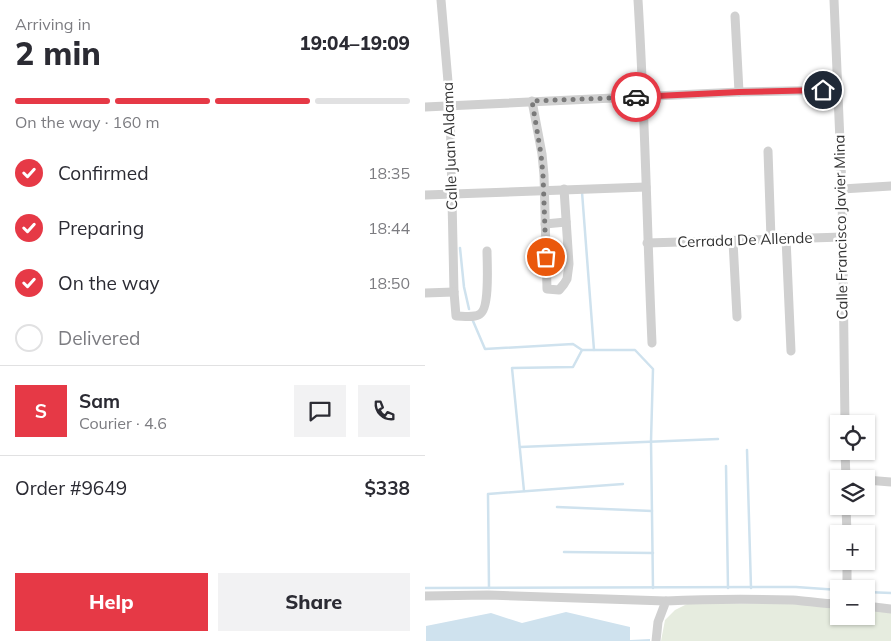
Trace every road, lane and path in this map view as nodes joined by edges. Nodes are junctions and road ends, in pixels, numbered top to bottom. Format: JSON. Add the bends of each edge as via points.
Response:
{"nodes":[{"id":1,"x":441,"y":0,"type":"edge"},
{"id":2,"x":638,"y":0,"type":"edge"},
{"id":3,"x":834,"y":0,"type":"edge"},
{"id":4,"x":735,"y":16,"type":"dead end"},
{"id":5,"x":838,"y":90,"type":"junction"},
{"id":6,"x":739,"y":92,"type":"junction"},
{"id":7,"x":644,"y":97,"type":"junction"},
{"id":8,"x":532,"y":101,"type":"junction"},
{"id":9,"x":450,"y":105,"type":"junction"},
{"id":10,"x":425,"y":107,"type":"edge"},
{"id":11,"x":768,"y":151,"type":"dead end"},
{"id":12,"x":891,"y":186,"type":"edge"},
{"id":13,"x":646,"y":187,"type":"junction"},
{"id":14,"x":564,"y":189,"type":"junction"},
{"id":15,"x":842,"y":189,"type":"junction"},
{"id":16,"x":544,"y":190,"type":"junction"},
{"id":17,"x":452,"y":194,"type":"junction"},
{"id":18,"x":425,"y":195,"type":"edge"},
{"id":19,"x":566,"y":222,"type":"junction"},
{"id":20,"x":545,"y":224,"type":"junction"},
{"id":21,"x":843,"y":236,"type":"junction"},
{"id":22,"x":786,"y":238,"type":"junction"},
{"id":23,"x":771,"y":239,"type":"junction"},
{"id":24,"x":733,"y":241,"type":"junction"},
{"id":25,"x":647,"y":243,"type":"junction"},
{"id":26,"x":487,"y":251,"type":"dead end"},
{"id":27,"x":454,"y":292,"type":"junction"},
{"id":28,"x":425,"y":293,"type":"edge"},
{"id":29,"x":737,"y":317,"type":"dead end"},
{"id":30,"x":652,"y":344,"type":"dead end"},
{"id":31,"x":791,"y":351,"type":"dead end"},
{"id":32,"x":845,"y":415,"type":"edge"},
{"id":33,"x":875,"y":481,"type":"edge"},
{"id":34,"x":891,"y":482,"type":"edge"},
{"id":35,"x":425,"y":596,"type":"edge"},
{"id":36,"x":666,"y":601,"type":"junction"},
{"id":37,"x":830,"y":603,"type":"edge"},
{"id":38,"x":875,"y":607,"type":"edge"},
{"id":39,"x":891,"y":609,"type":"edge"},
{"id":40,"x":656,"y":641,"type":"edge"}],
"edges":[{"from":1,"to":9,"type":"street","name":"Calle Juan Aldama"},
{"from":2,"to":7,"type":"street"},
{"from":3,"to":5,"type":"street","name":"Calle Francisco Javier Mina"},
{"from":4,"to":6,"type":"street"},
{"from":5,"to":6,"type":"street"},
{"from":5,"to":15,"type":"street","name":"Calle Francisco Javier Mina"},
{"from":6,"to":7,"type":"street"},
{"from":7,"to":8,"type":"street"},
{"from":7,"to":13,"type":"street"},
{"from":8,"to":9,"type":"street"},
{"from":8,"to":16,"type":"street"},
{"from":9,"to":10,"type":"street"},
{"from":9,"to":17,"type":"street","name":"Calle Juan Aldama"},
{"from":11,"to":23,"type":"street"},
{"from":12,"to":15,"type":"street"},
{"from":13,"to":14,"type":"street"},
{"from":13,"to":25,"type":"street"},
{"from":14,"to":16,"type":"street"},
{"from":14,"to":19,"type":"street"},
{"from":15,"to":21,"type":"street","name":"Calle Francisco Javier Mina"},
{"from":16,"to":17,"type":"street"},
{"from":16,"to":20,"type":"street"},
{"from":17,"to":18,"type":"street"},
{"from":17,"to":27,"type":"street","name":"Calle Juan Aldama"},
{"from":19,"to":20,"type":"street"},
{"from":19,"to":20,"type":"street","via":[[569,264],[567,279],[559,290],[547,289]]},
{"from":21,"to":22,"type":"street","name":"Cerrada De Allende"},
{"from":21,"to":32,"type":"street","name":"Calle Francisco Javier Mina"},
{"from":22,"to":23,"type":"street","name":"Cerrada De Allende"},
{"from":22,"to":31,"type":"street"},
{"from":23,"to":24,"type":"street","name":"Cerrada De Allende"},
{"from":24,"to":25,"type":"street","name":"Cerrada De Allende"},
{"from":24,"to":29,"type":"street"},
{"from":25,"to":30,"type":"street"},
{"from":26,"to":27,"type":"street","name":"Calle Juan Aldama","via":[[486,299],[481,314],[456,316]]},
{"from":27,"to":28,"type":"street"},
{"from":33,"to":34,"type":"street"},
{"from":35,"to":36,"type":"street"},
{"from":36,"to":37,"type":"street","via":[[795,600]]},
{"from":36,"to":40,"type":"street","via":[[658,622]]},
{"from":38,"to":39,"type":"street"}]}
